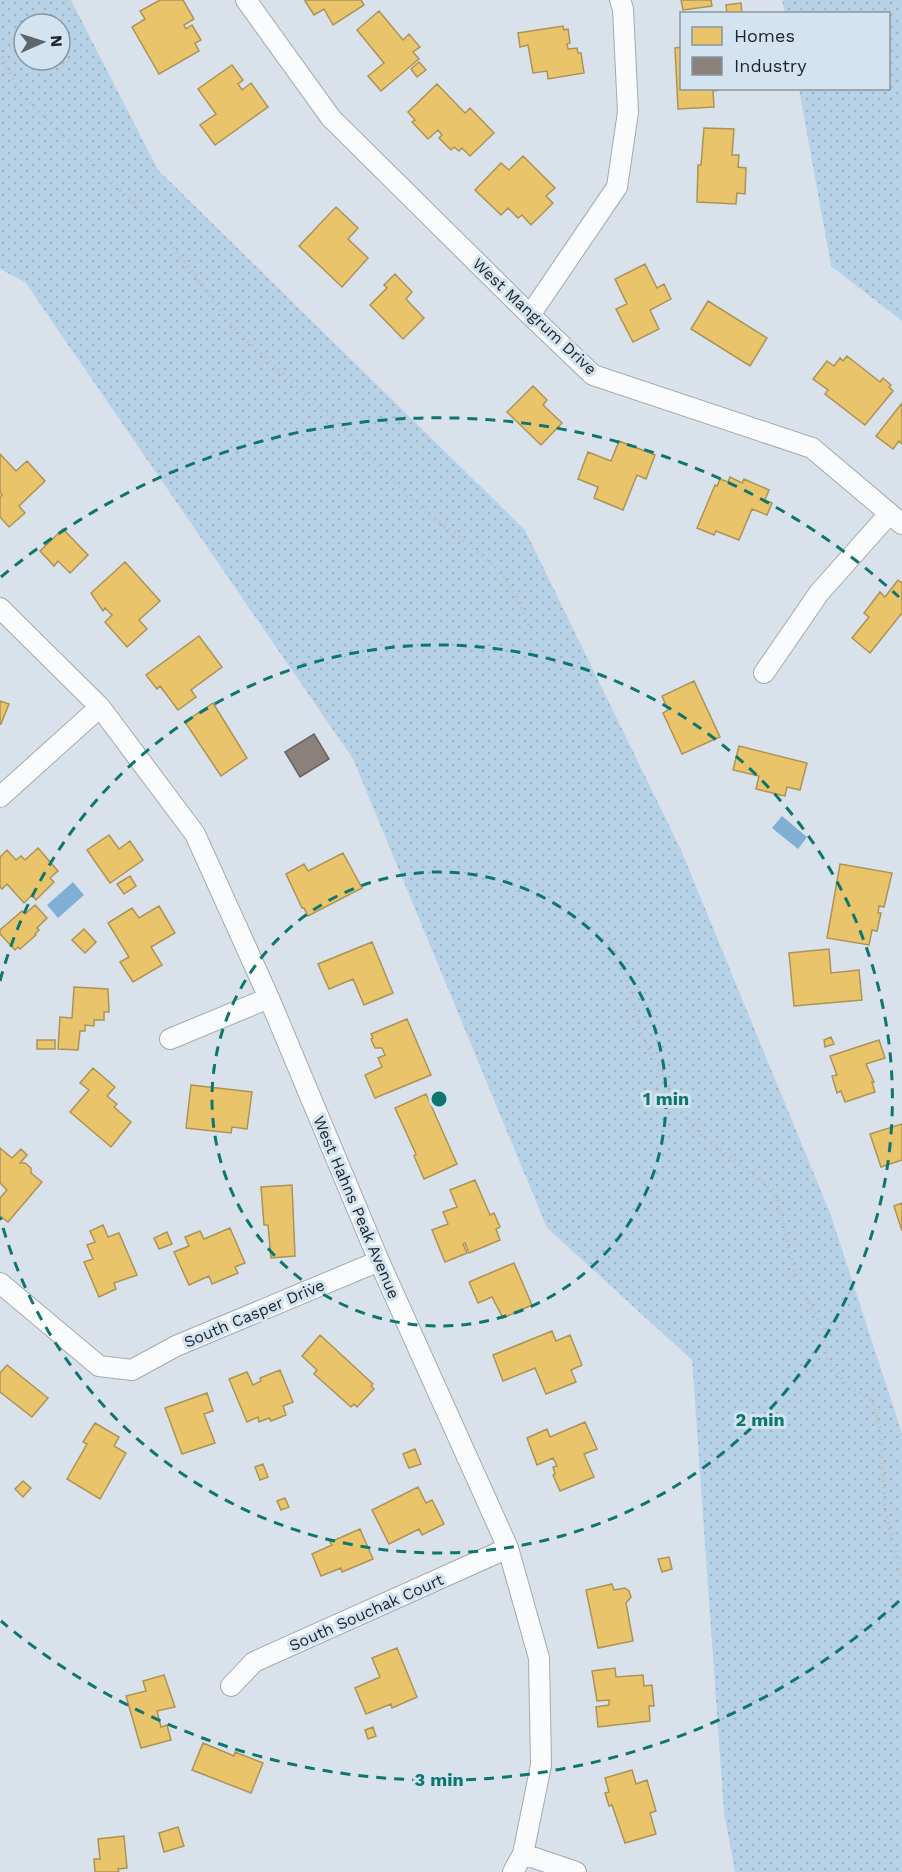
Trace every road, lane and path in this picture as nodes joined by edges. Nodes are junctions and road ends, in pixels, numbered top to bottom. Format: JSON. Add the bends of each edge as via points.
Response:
{"nodes":[{"id":1,"x":246,"y":0,"type":"edge"},
{"id":2,"x":620,"y":0,"type":"edge"},
{"id":3,"x":0,"y":51,"type":"edge"},
{"id":4,"x":530,"y":315,"type":"junction"},
{"id":5,"x":896,"y":519,"type":"edge"},
{"id":6,"x":0,"y":608,"type":"edge"},
{"id":7,"x":531,"y":630,"type":"dead end"},
{"id":8,"x":764,"y":673,"type":"dead end"},
{"id":9,"x":100,"y":707,"type":"junction"},
{"id":10,"x":0,"y":796,"type":"edge"},
{"id":11,"x":603,"y":924,"type":"dead end"},
{"id":12,"x":269,"y":998,"type":"junction"},
{"id":13,"x":170,"y":1039,"type":"dead end"},
{"id":14,"x":379,"y":1261,"type":"junction"},
{"id":15,"x":0,"y":1283,"type":"edge"},
{"id":16,"x":508,"y":1548,"type":"junction"},
{"id":17,"x":902,"y":1577,"type":"edge"},
{"id":18,"x":231,"y":1686,"type":"dead end"},
{"id":19,"x":523,"y":1854,"type":"junction"},
{"id":20,"x":513,"y":1872,"type":"edge"},
{"id":21,"x":576,"y":1872,"type":"edge"}],
"edges":[{"from":1,"to":4,"type":"street","name":"West Mangrum Drive","via":[[330,118]]},
{"from":2,"to":4,"type":"street","via":[[628,112],[617,187]]},
{"from":3,"to":7,"type":"path","via":[[21,95],[135,204],[189,267],[231,325],[419,508],[501,572]]},
{"from":4,"to":5,"type":"street","name":"West Mangrum Drive","via":[[593,375],[812,448]]},
{"from":5,"to":8,"type":"street","via":[[819,593]]},
{"from":6,"to":9,"type":"street","name":"West Hahns Peak Avenue"},
{"from":9,"to":10,"type":"street"},
{"from":9,"to":12,"type":"street","name":"West Hahns Peak Avenue","via":[[195,834]]},
{"from":11,"to":17,"type":"path","via":[[626,974],[641,1034],[690,1126],[775,1192],[798,1284],[823,1328],[827,1360],[848,1386],[873,1402],[881,1433],[885,1509]]},
{"from":12,"to":13,"type":"street"},
{"from":12,"to":14,"type":"street","name":"West Hahns Peak Avenue"},
{"from":14,"to":15,"type":"street","name":"South Casper Drive","via":[[176,1346],[132,1370],[99,1366]]},
{"from":14,"to":16,"type":"street","name":"West Hahns Peak Avenue"},
{"from":16,"to":18,"type":"street","name":"South Souchak Court","via":[[254,1662]]},
{"from":16,"to":19,"type":"street","name":"West Hahns Peak Avenue","via":[[539,1658],[541,1765]]},
{"from":19,"to":20,"type":"street","name":"West Hahns Peak Avenue"},
{"from":19,"to":21,"type":"street"}]}
